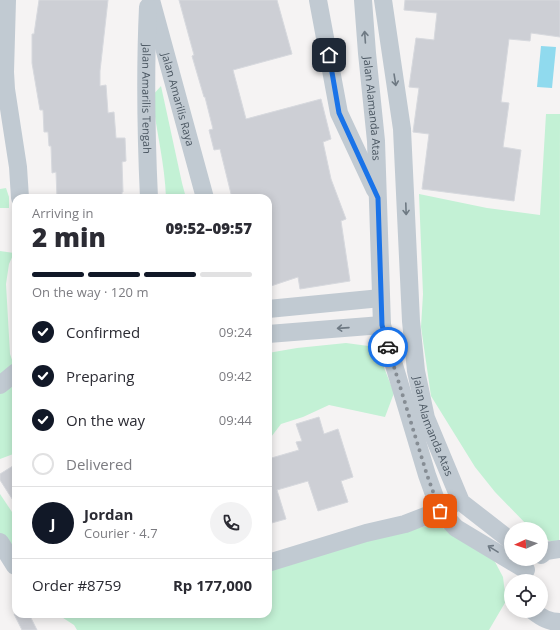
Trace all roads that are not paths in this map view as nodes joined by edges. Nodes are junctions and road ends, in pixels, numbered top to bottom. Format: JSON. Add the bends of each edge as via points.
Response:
{"nodes":[{"id":1,"x":7,"y":0,"type":"edge"},
{"id":2,"x":149,"y":0,"type":"edge"},
{"id":3,"x":318,"y":0,"type":"edge"},
{"id":4,"x":363,"y":0,"type":"edge"},
{"id":5,"x":383,"y":0,"type":"edge"},
{"id":6,"x":154,"y":42,"type":"junction"},
{"id":7,"x":20,"y":194,"type":"edge"},
{"id":8,"x":149,"y":194,"type":"edge"},
{"id":9,"x":204,"y":194,"type":"edge"},
{"id":10,"x":378,"y":198,"type":"junction"},
{"id":11,"x":381,"y":298,"type":"junction"},
{"id":12,"x":311,"y":304,"type":"junction"},
{"id":13,"x":272,"y":308,"type":"edge"},
{"id":14,"x":382,"y":325,"type":"junction"},
{"id":15,"x":314,"y":330,"type":"junction"},
{"id":16,"x":272,"y":334,"type":"edge"},
{"id":17,"x":12,"y":375,"type":"edge"},
{"id":18,"x":0,"y":385,"type":"edge"},
{"id":19,"x":461,"y":502,"type":"junction"},
{"id":20,"x":440,"y":511,"type":"junction"},
{"id":21,"x":504,"y":536,"type":"edge"},
{"id":22,"x":0,"y":542,"type":"edge"},
{"id":23,"x":560,"y":549,"type":"edge"},
{"id":24,"x":548,"y":551,"type":"edge"},
{"id":25,"x":504,"y":552,"type":"edge"},
{"id":26,"x":12,"y":560,"type":"edge"},
{"id":27,"x":272,"y":562,"type":"edge"},
{"id":28,"x":536,"y":619,"type":"edge"},
{"id":29,"x":560,"y":622,"type":"edge"}],
"edges":[{"from":1,"to":7,"type":"street","via":[[6,89]]},
{"from":2,"to":6,"type":"street","name":"Jalan Amarilis Tengah"},
{"from":3,"to":10,"type":"street","via":[[339,113]]},
{"from":10,"to":4,"type":"street","name":"Jalan Alamanda Atas","one_way":true,"via":[[376,141]]},
{"from":5,"to":19,"type":"street","name":"Jalan Alamanda Atas","one_way":true,"via":[[402,129],[410,320],[416,371],[426,418]]},
{"from":6,"to":8,"type":"street","name":"Jalan Amarilis Tengah","via":[[146,128]]},
{"from":6,"to":9,"type":"street","name":"Jalan Amarilis Raya"},
{"from":10,"to":11,"type":"street","name":"Jalan Alamanda Atas"},
{"from":11,"to":12,"type":"street"},
{"from":11,"to":14,"type":"street","name":"Jalan Alamanda Atas"},
{"from":12,"to":13,"type":"street"},
{"from":12,"to":15,"type":"street"},
{"from":14,"to":15,"type":"street","one_way":true},
{"from":14,"to":20,"type":"street","name":"Jalan Alamanda Atas"},
{"from":15,"to":16,"type":"street"},
{"from":17,"to":18,"type":"street"},
{"from":19,"to":20,"type":"street"},
{"from":19,"to":21,"type":"street","name":"Jalan Alamanda Atas"},
{"from":25,"to":20,"type":"street","name":"Jalan Alamanda Atas","one_way":true,"via":[[456,528]]},
{"from":20,"to":27,"type":"street","via":[[405,524]]},
{"from":22,"to":26,"type":"street"},
{"from":23,"to":24,"type":"street"},
{"from":28,"to":29,"type":"street"}]}
